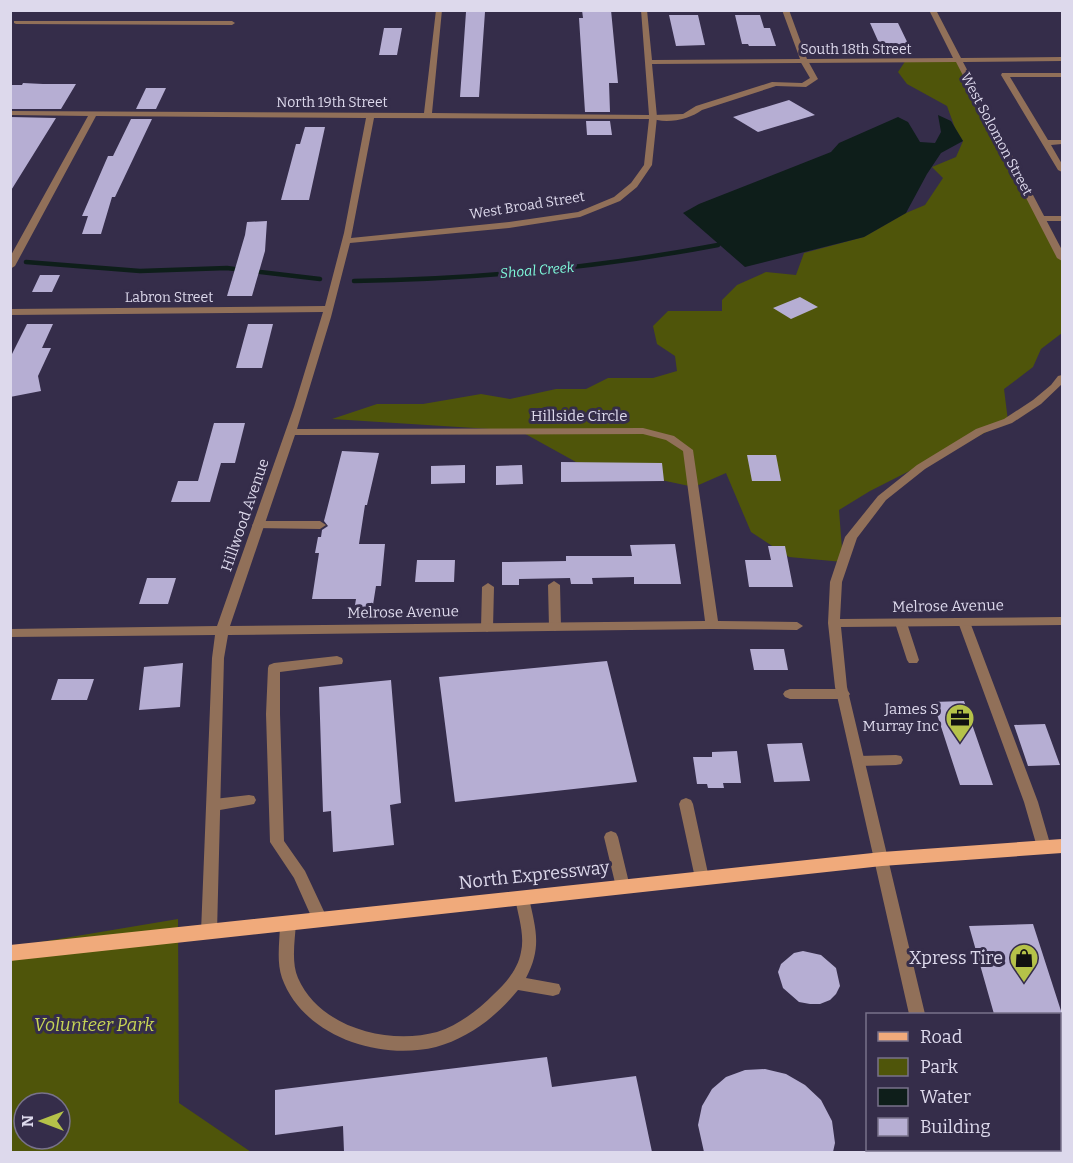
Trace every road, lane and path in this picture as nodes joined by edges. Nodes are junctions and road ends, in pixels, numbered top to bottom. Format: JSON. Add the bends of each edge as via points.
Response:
{"nodes":[{"id":1,"x":25,"y":10,"type":"edge"},
{"id":2,"x":439,"y":10,"type":"edge"},
{"id":3,"x":644,"y":10,"type":"edge"},
{"id":4,"x":785,"y":10,"type":"edge"},
{"id":5,"x":932,"y":10,"type":"edge"},
{"id":6,"x":232,"y":23,"type":"dead end"},
{"id":7,"x":13,"y":25,"type":"edge"},
{"id":8,"x":1062,"y":59,"type":"edge"},
{"id":9,"x":958,"y":60,"type":"junction"},
{"id":10,"x":804,"y":61,"type":"junction"},
{"id":11,"x":650,"y":62,"type":"junction"},
{"id":12,"x":1062,"y":75,"type":"edge"},
{"id":13,"x":10,"y":113,"type":"edge"},
{"id":14,"x":93,"y":114,"type":"junction"},
{"id":15,"x":370,"y":116,"type":"junction"},
{"id":16,"x":428,"y":116,"type":"junction"},
{"id":17,"x":653,"y":117,"type":"junction"},
{"id":18,"x":1062,"y":142,"type":"edge"},
{"id":19,"x":1046,"y":143,"type":"junction"},
{"id":20,"x":1062,"y":170,"type":"edge"},
{"id":21,"x":1042,"y":219,"type":"junction"},
{"id":22,"x":1062,"y":219,"type":"edge"},
{"id":23,"x":346,"y":241,"type":"junction"},
{"id":24,"x":1062,"y":258,"type":"edge"},
{"id":25,"x":10,"y":266,"type":"edge"},
{"id":26,"x":328,"y":309,"type":"junction"},
{"id":27,"x":10,"y":312,"type":"edge"},
{"id":28,"x":1062,"y":378,"type":"edge"},
{"id":29,"x":289,"y":432,"type":"junction"},
{"id":30,"x":258,"y":525,"type":"junction"},
{"id":31,"x":320,"y":525,"type":"dead end"},
{"id":32,"x":554,"y":585,"type":"dead end"},
{"id":33,"x":488,"y":587,"type":"dead end"},
{"id":34,"x":1062,"y":621,"type":"edge"},
{"id":35,"x":964,"y":622,"type":"junction"},
{"id":36,"x":834,"y":623,"type":"junction"},
{"id":37,"x":901,"y":623,"type":"junction"},
{"id":38,"x":712,"y":625,"type":"junction"},
{"id":39,"x":796,"y":626,"type":"dead end"},
{"id":40,"x":488,"y":627,"type":"junction"},
{"id":41,"x":555,"y":627,"type":"junction"},
{"id":42,"x":222,"y":630,"type":"junction"},
{"id":43,"x":10,"y":633,"type":"edge"},
{"id":44,"x":913,"y":660,"type":"dead end"},
{"id":45,"x":337,"y":661,"type":"dead end"},
{"id":46,"x":790,"y":694,"type":"dead end"},
{"id":47,"x":843,"y":694,"type":"junction"},
{"id":48,"x":896,"y":760,"type":"dead end"},
{"id":49,"x":859,"y":761,"type":"junction"},
{"id":50,"x":249,"y":801,"type":"dead end"},
{"id":51,"x":687,"y":804,"type":"dead end"},
{"id":52,"x":214,"y":805,"type":"junction"},
{"id":53,"x":611,"y":837,"type":"dead end"},
{"id":54,"x":1053,"y":847,"type":"edge"},
{"id":55,"x":882,"y":859,"type":"junction"},
{"id":56,"x":702,"y":878,"type":"junction"},
{"id":57,"x":623,"y":887,"type":"junction"},
{"id":58,"x":522,"y":898,"type":"junction"},
{"id":59,"x":320,"y":920,"type":"junction"},
{"id":60,"x":288,"y":923,"type":"junction"},
{"id":61,"x":209,"y":932,"type":"junction"},
{"id":62,"x":10,"y":953,"type":"edge"},
{"id":63,"x":516,"y":983,"type":"junction"},
{"id":64,"x":553,"y":989,"type":"dead end"},
{"id":65,"x":916,"y":1013,"type":"edge"}],
"edges":[{"from":1,"to":7,"type":"street"},
{"from":2,"to":16,"type":"street"},
{"from":3,"to":11,"type":"street","name":"West Broad Street"},
{"from":4,"to":10,"type":"street"},
{"from":5,"to":9,"type":"street","name":"West Solomon Street"},
{"from":6,"to":7,"type":"street"},
{"from":8,"to":9,"type":"street","name":"South 18th Street"},
{"from":9,"to":10,"type":"street","name":"South 18th Street"},
{"from":9,"to":21,"type":"street","name":"West Solomon Street"},
{"from":10,"to":11,"type":"street","name":"South 18th Street"},
{"from":10,"to":17,"type":"street","name":"North 19th Street","via":[[814,80],[803,85],[775,84],[699,108],[693,114]]},
{"from":11,"to":17,"type":"street","name":"West Broad Street"},
{"from":12,"to":19,"type":"street","via":[[1005,75]]},
{"from":13,"to":14,"type":"street","name":"North 19th Street"},
{"from":14,"to":15,"type":"street","name":"North 19th Street"},
{"from":14,"to":25,"type":"street"},
{"from":15,"to":16,"type":"street","name":"North 19th Street"},
{"from":15,"to":23,"type":"street","name":"Hillwood Avenue"},
{"from":16,"to":17,"type":"street","name":"North 19th Street"},
{"from":17,"to":23,"type":"street","name":"West Broad Street","via":[[648,165],[634,185],[617,199],[580,214]]},
{"from":18,"to":19,"type":"street"},
{"from":19,"to":20,"type":"street"},
{"from":21,"to":22,"type":"street"},
{"from":21,"to":24,"type":"street","name":"West Solomon Street"},
{"from":23,"to":26,"type":"street","name":"Hillwood Avenue"},
{"from":26,"to":27,"type":"street","name":"Labron Street"},
{"from":26,"to":29,"type":"street","name":"Hillwood Avenue"},
{"from":28,"to":36,"type":"street","via":[[1037,402],[921,466],[882,498],[851,537],[837,582]]},
{"from":29,"to":30,"type":"street","name":"Hillwood Avenue"},
{"from":29,"to":38,"type":"street","name":"Hillside Circle","via":[[643,431],[670,438],[688,450]]},
{"from":30,"to":31,"type":"street"},
{"from":30,"to":42,"type":"street","name":"Hillwood Avenue"},
{"from":32,"to":41,"type":"street"},
{"from":33,"to":40,"type":"street"},
{"from":34,"to":35,"type":"street","name":"Melrose Avenue"},
{"from":35,"to":37,"type":"street","name":"Melrose Avenue"},
{"from":35,"to":54,"type":"street","via":[[1030,802]]},
{"from":36,"to":37,"type":"street","name":"Melrose Avenue"},
{"from":36,"to":47,"type":"street"},
{"from":37,"to":44,"type":"street"},
{"from":38,"to":39,"type":"street","name":"Melrose Avenue"},
{"from":38,"to":41,"type":"street","name":"Melrose Avenue"},
{"from":40,"to":41,"type":"street","name":"Melrose Avenue"},
{"from":40,"to":42,"type":"street","name":"Melrose Avenue"},
{"from":42,"to":43,"type":"street","name":"Melrose Avenue"},
{"from":42,"to":52,"type":"street","name":"Hillwood Avenue"},
{"from":45,"to":59,"type":"street","via":[[274,668],[278,842],[300,875]]},
{"from":46,"to":47,"type":"street"},
{"from":47,"to":49,"type":"street"},
{"from":48,"to":49,"type":"street"},
{"from":49,"to":55,"type":"street"},
{"from":50,"to":52,"type":"street"},
{"from":51,"to":56,"type":"street"},
{"from":52,"to":61,"type":"street","name":"Hillwood Avenue"},
{"from":53,"to":57,"type":"street"},
{"from":54,"to":55,"type":"main road","name":"North Expressway"},
{"from":55,"to":56,"type":"main road","name":"North Expressway"},
{"from":55,"to":65,"type":"street"},
{"from":56,"to":57,"type":"main road","name":"North Expressway"},
{"from":57,"to":58,"type":"main road","name":"North Expressway"},
{"from":58,"to":59,"type":"main road","name":"North Expressway"},
{"from":58,"to":63,"type":"street","via":[[529,951]]},
{"from":59,"to":60,"type":"main road","name":"North Expressway"},
{"from":60,"to":61,"type":"main road","name":"North Expressway"},
{"from":60,"to":63,"type":"street","via":[[289,976],[302,1001],[324,1021],[361,1037],[395,1043],[425,1042],[458,1031]]},
{"from":61,"to":62,"type":"main road","name":"North Expressway"},
{"from":63,"to":64,"type":"street"}]}
